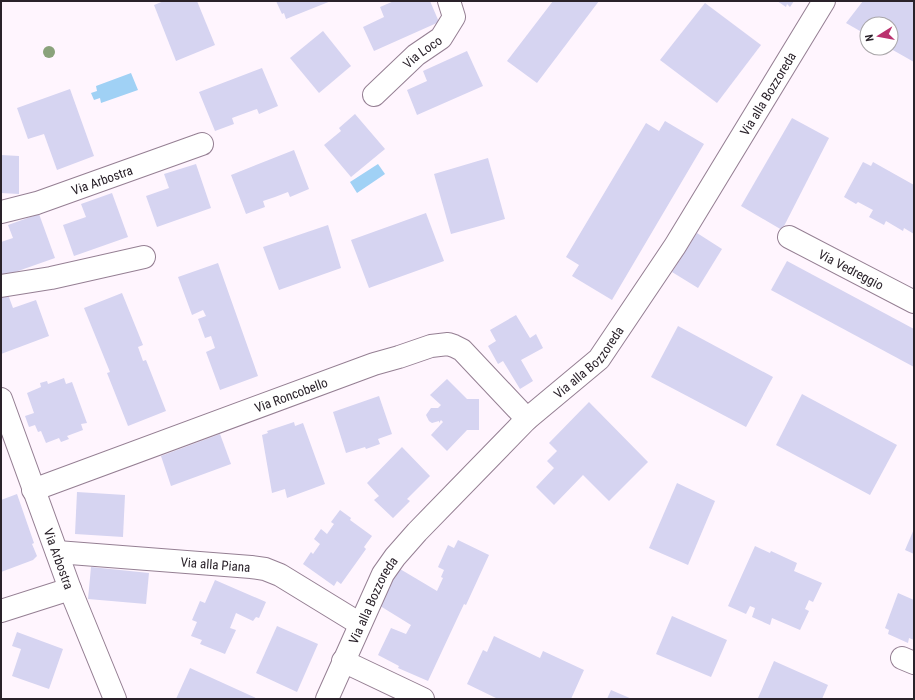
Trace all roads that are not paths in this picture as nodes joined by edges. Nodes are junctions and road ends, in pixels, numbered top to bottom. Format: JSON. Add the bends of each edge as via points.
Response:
{"nodes":[{"id":1,"x":449,"y":1,"type":"edge"},
{"id":2,"x":824,"y":1,"type":"edge"},
{"id":3,"x":374,"y":95,"type":"dead end"},
{"id":4,"x":202,"y":144,"type":"dead end"},
{"id":5,"x":1,"y":212,"type":"edge"},
{"id":6,"x":789,"y":237,"type":"dead end"},
{"id":7,"x":144,"y":257,"type":"dead end"},
{"id":8,"x":1,"y":286,"type":"edge"},
{"id":9,"x":914,"y":302,"type":"edge"},
{"id":10,"x":3,"y":411,"type":"edge"},
{"id":11,"x":526,"y":419,"type":"junction"},
{"id":12,"x":33,"y":490,"type":"junction"},
{"id":13,"x":57,"y":552,"type":"junction"},
{"id":14,"x":70,"y":589,"type":"junction"},
{"id":15,"x":1,"y":611,"type":"edge"},
{"id":16,"x":360,"y":624,"type":"junction"},
{"id":17,"x":343,"y":661,"type":"junction"},
{"id":18,"x":115,"y":699,"type":"edge"},
{"id":19,"x":327,"y":699,"type":"edge"},
{"id":20,"x":423,"y":699,"type":"edge"}],
"edges":[{"from":1,"to":3,"type":"street","name":"Via Loco","via":[[454,18],[441,38],[416,55]]},
{"from":2,"to":11,"type":"street","name":"Via alla Bozzoreda","via":[[675,246],[599,359]]},
{"from":4,"to":5,"type":"street","name":"Via Arbostra","via":[[37,202]]},
{"from":6,"to":9,"type":"street","name":"Via Vedreggio"},
{"from":7,"to":8,"type":"street"},
{"from":10,"to":12,"type":"street","name":"Via Arbostra"},
{"from":11,"to":12,"type":"street","name":"Via Roncobello","via":[[462,350],[448,344],[431,346],[287,395]]},
{"from":11,"to":16,"type":"street","name":"Via alla Bozzoreda","via":[[395,557],[383,574]]},
{"from":12,"to":13,"type":"street","name":"Via Arbostra"},
{"from":13,"to":14,"type":"street","name":"Via Arbostra"},
{"from":13,"to":16,"type":"street","name":"Via alla Piana","via":[[265,570],[280,575]]},
{"from":14,"to":15,"type":"street"},
{"from":14,"to":18,"type":"street","name":"Via Arbostra"},
{"from":16,"to":17,"type":"street","name":"Via alla Bozzoreda"},
{"from":17,"to":19,"type":"street","name":"Via alla Bozzoreda"},
{"from":17,"to":20,"type":"street"}]}
